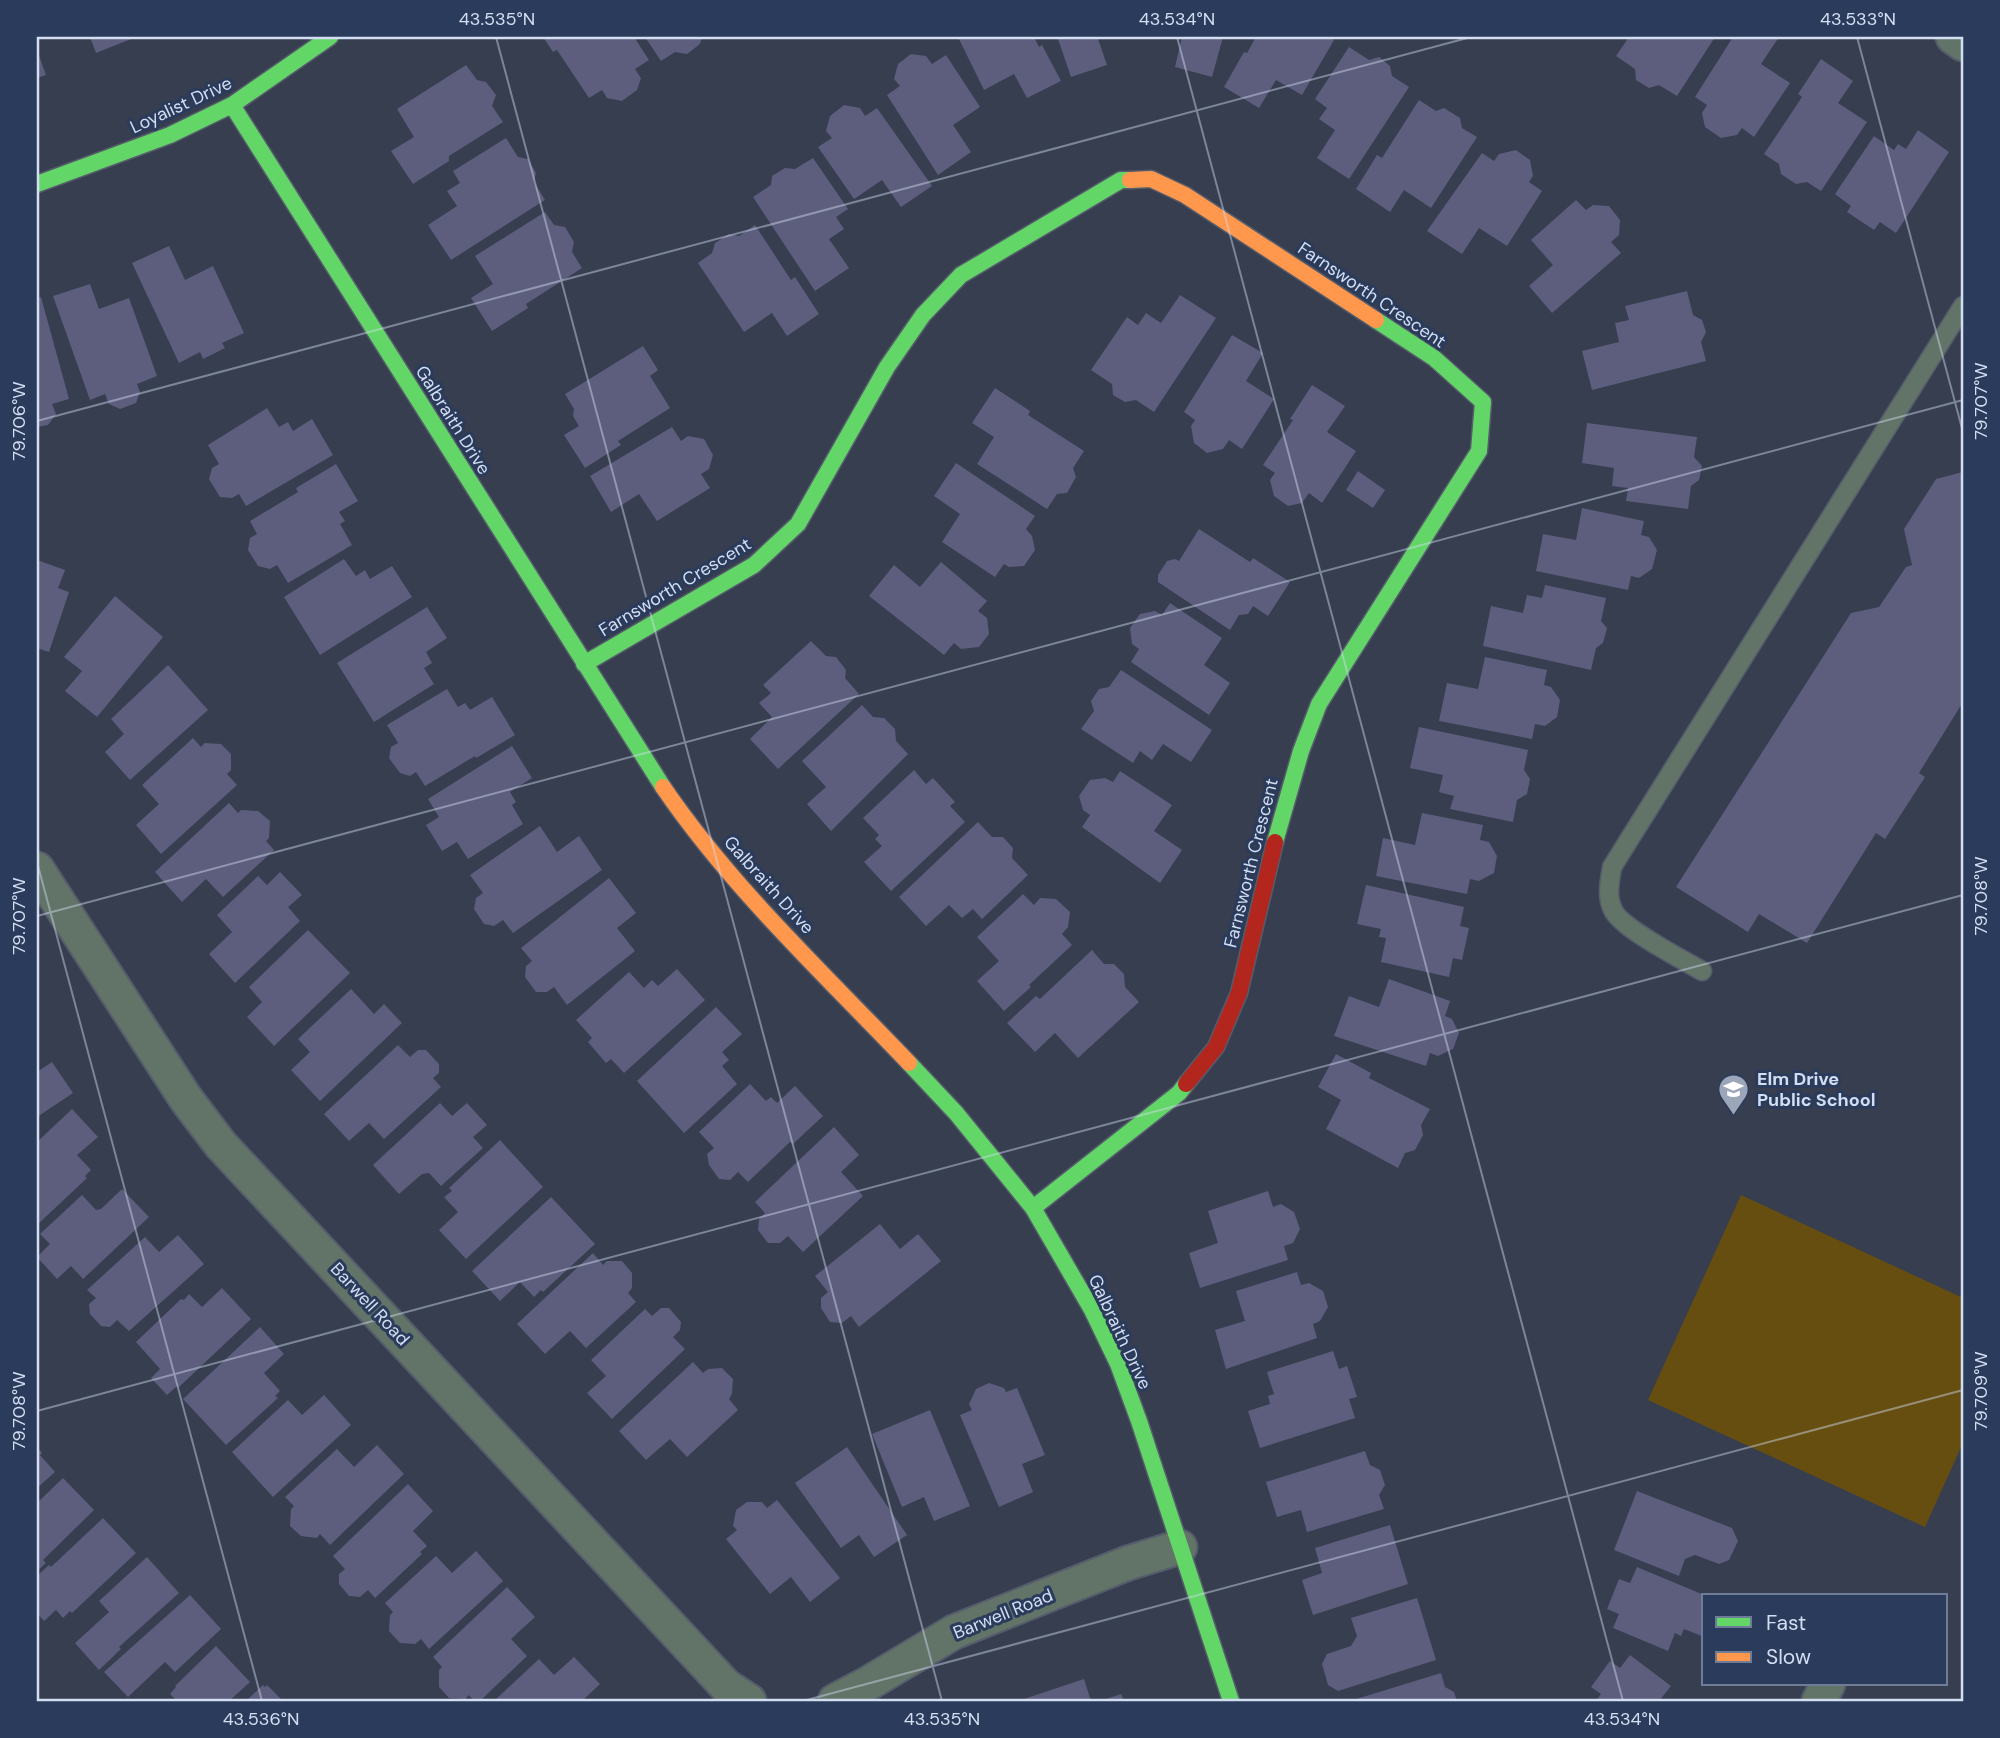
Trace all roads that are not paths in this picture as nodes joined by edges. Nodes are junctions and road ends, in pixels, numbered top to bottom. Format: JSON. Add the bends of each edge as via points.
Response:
{"nodes":[{"id":1,"x":330,"y":37,"type":"edge"},
{"id":2,"x":1953,"y":37,"type":"edge"},
{"id":3,"x":1963,"y":44,"type":"edge"},
{"id":4,"x":232,"y":105,"type":"junction"},
{"id":5,"x":37,"y":184,"type":"edge"},
{"id":6,"x":1963,"y":306,"type":"edge"},
{"id":7,"x":584,"y":664,"type":"junction"},
{"id":8,"x":37,"y":869,"type":"edge"},
{"id":9,"x":1702,"y":971,"type":"dead end"},
{"id":10,"x":1033,"y":1208,"type":"junction"},
{"id":11,"x":1180,"y":1547,"type":"junction"},
{"id":12,"x":749,"y":1701,"type":"edge"},
{"id":13,"x":835,"y":1701,"type":"edge"},
{"id":14,"x":1231,"y":1701,"type":"edge"}],
"edges":[{"from":1,"to":4,"type":"street","name":"Loyalist Drive"},
{"from":2,"to":3,"type":"street"},
{"from":4,"to":5,"type":"street","name":"Loyalist Drive","via":[[170,135]]},
{"from":4,"to":7,"type":"street","name":"Galbraith Drive"},
{"from":6,"to":9,"type":"lane","via":[[1612,867],[1608,887],[1613,911],[1633,930]]},
{"from":7,"to":10,"type":"street","name":"Galbraith Drive","via":[[686,820],[743,888],[956,1114]]},
{"from":7,"to":10,"type":"street","name":"Farnsworth Crescent","via":[[754,565],[798,524],[887,367],[923,315],[961,275],[1121,180],[1151,178],[1185,195],[1434,358],[1483,402],[1479,451],[1320,704],[1281,818],[1239,993],[1216,1047],[1179,1093]]},
{"from":8,"to":12,"type":"street","name":"Barwell Road","via":[[186,1099],[221,1144],[726,1686]]},
{"from":10,"to":11,"type":"street","name":"Galbraith Drive","via":[[1118,1364]]},
{"from":11,"to":13,"type":"street","name":"Barwell Road","via":[[954,1632]]},
{"from":11,"to":14,"type":"street","name":"Galbraith Drive"}]}
